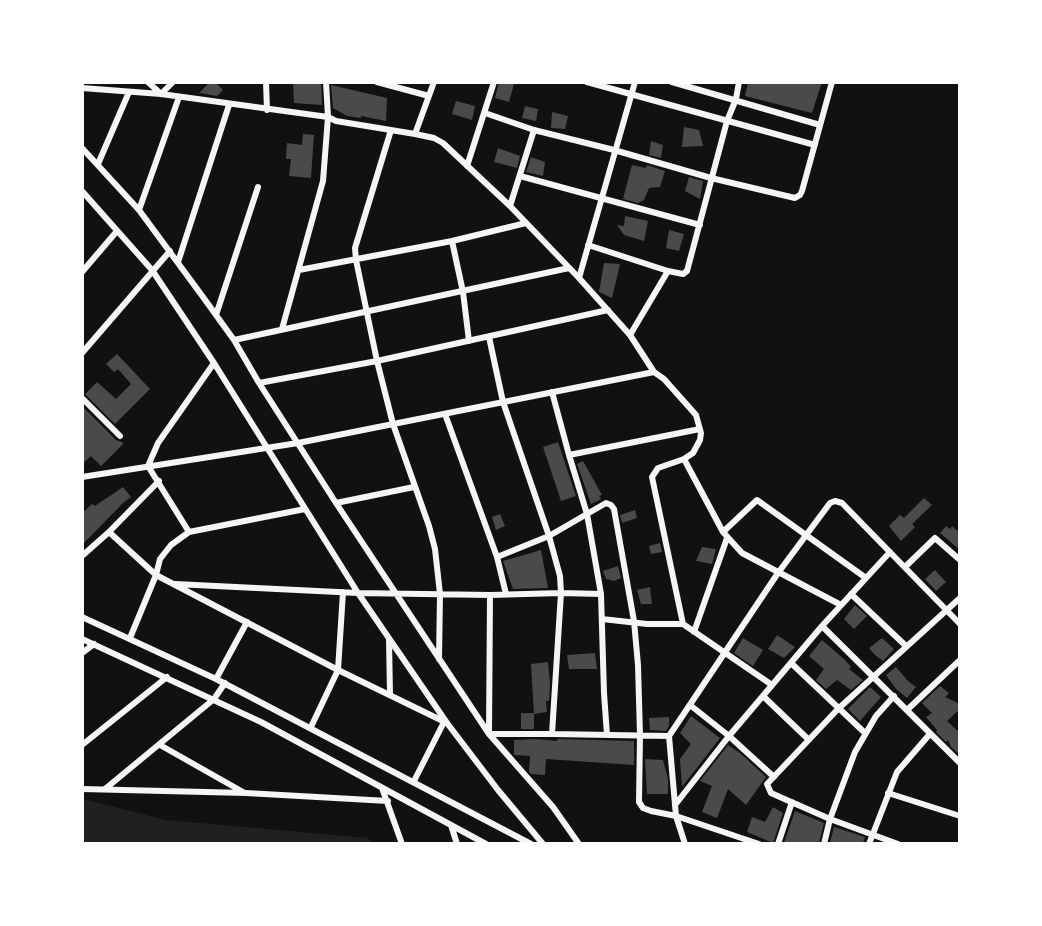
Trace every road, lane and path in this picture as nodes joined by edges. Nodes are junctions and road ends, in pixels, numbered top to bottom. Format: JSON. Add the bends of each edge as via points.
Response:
{"nodes":[{"id":1,"x":148,"y":82,"type":"edge"},
{"id":2,"x":173,"y":82,"type":"edge"},
{"id":3,"x":266,"y":82,"type":"edge"},
{"id":4,"x":326,"y":82,"type":"edge"},
{"id":5,"x":377,"y":82,"type":"edge"},
{"id":6,"x":434,"y":82,"type":"edge"},
{"id":7,"x":494,"y":82,"type":"edge"},
{"id":8,"x":587,"y":82,"type":"edge"},
{"id":9,"x":635,"y":82,"type":"edge"},
{"id":10,"x":672,"y":82,"type":"edge"},
{"id":11,"x":739,"y":82,"type":"edge"},
{"id":12,"x":832,"y":82,"type":"edge"},
{"id":13,"x":82,"y":88,"type":"edge"},
{"id":14,"x":129,"y":92,"type":"junction"},
{"id":15,"x":161,"y":94,"type":"junction"},
{"id":16,"x":631,"y":95,"type":"junction"},
{"id":17,"x":429,"y":96,"type":"junction"},
{"id":18,"x":179,"y":97,"type":"junction"},
{"id":19,"x":736,"y":99,"type":"junction"},
{"id":20,"x":229,"y":105,"type":"junction"},
{"id":21,"x":267,"y":110,"type":"junction"},
{"id":22,"x":485,"y":113,"type":"junction"},
{"id":23,"x":328,"y":117,"type":"junction"},
{"id":24,"x":727,"y":121,"type":"junction"},
{"id":25,"x":820,"y":125,"type":"junction"},
{"id":26,"x":391,"y":130,"type":"junction"},
{"id":27,"x":534,"y":130,"type":"junction"},
{"id":28,"x":415,"y":134,"type":"junction"},
{"id":29,"x":816,"y":145,"type":"junction"},
{"id":30,"x":82,"y":148,"type":"edge"},
{"id":31,"x":614,"y":150,"type":"junction"},
{"id":32,"x":98,"y":164,"type":"junction"},
{"id":33,"x":467,"y":166,"type":"junction"},
{"id":34,"x":519,"y":176,"type":"junction"},
{"id":35,"x":711,"y":178,"type":"junction"},
{"id":36,"x":258,"y":187,"type":"dead end"},
{"id":37,"x":83,"y":192,"type":"edge"},
{"id":38,"x":602,"y":199,"type":"junction"},
{"id":39,"x":510,"y":206,"type":"junction"},
{"id":40,"x":139,"y":210,"type":"junction"},
{"id":41,"x":526,"y":223,"type":"junction"},
{"id":42,"x":700,"y":225,"type":"junction"},
{"id":43,"x":117,"y":231,"type":"junction"},
{"id":44,"x":452,"y":242,"type":"junction"},
{"id":45,"x":588,"y":245,"type":"junction"},
{"id":46,"x":170,"y":250,"type":"junction"},
{"id":47,"x":356,"y":260,"type":"junction"},
{"id":48,"x":178,"y":262,"type":"junction"},
{"id":49,"x":569,"y":268,"type":"junction"},
{"id":50,"x":152,"y":270,"type":"junction"},
{"id":51,"x":299,"y":270,"type":"junction"},
{"id":52,"x":82,"y":272,"type":"edge"},
{"id":53,"x":668,"y":272,"type":"junction"},
{"id":54,"x":579,"y":278,"type":"junction"},
{"id":55,"x":463,"y":292,"type":"junction"},
{"id":56,"x":608,"y":310,"type":"junction"},
{"id":57,"x":368,"y":312,"type":"junction"},
{"id":58,"x":216,"y":315,"type":"junction"},
{"id":59,"x":282,"y":329,"type":"junction"},
{"id":60,"x":630,"y":335,"type":"junction"},
{"id":61,"x":489,"y":337,"type":"junction"},
{"id":62,"x":234,"y":340,"type":"junction"},
{"id":63,"x":470,"y":341,"type":"junction"},
{"id":64,"x":82,"y":353,"type":"edge"},
{"id":65,"x":377,"y":361,"type":"junction"},
{"id":66,"x":214,"y":363,"type":"junction"},
{"id":67,"x":654,"y":372,"type":"junction"},
{"id":68,"x":259,"y":383,"type":"junction"},
{"id":69,"x":552,"y":392,"type":"junction"},
{"id":70,"x":82,"y":398,"type":"edge"},
{"id":71,"x":503,"y":402,"type":"junction"},
{"id":72,"x":444,"y":414,"type":"junction"},
{"id":73,"x":393,"y":424,"type":"junction"},
{"id":74,"x":700,"y":429,"type":"junction"},
{"id":75,"x":120,"y":436,"type":"dead end"},
{"id":76,"x":298,"y":443,"type":"junction"},
{"id":77,"x":266,"y":448,"type":"junction"},
{"id":78,"x":568,"y":455,"type":"junction"},
{"id":79,"x":684,"y":459,"type":"junction"},
{"id":80,"x":148,"y":466,"type":"junction"},
{"id":81,"x":82,"y":477,"type":"edge"},
{"id":82,"x":159,"y":481,"type":"junction"},
{"id":83,"x":414,"y":487,"type":"junction"},
{"id":84,"x":336,"y":503,"type":"junction"},
{"id":85,"x":305,"y":509,"type":"junction"},
{"id":86,"x":587,"y":514,"type":"junction"},
{"id":87,"x":110,"y":532,"type":"junction"},
{"id":88,"x":189,"y":532,"type":"junction"},
{"id":89,"x":807,"y":534,"type":"junction"},
{"id":90,"x":725,"y":535,"type":"junction"},
{"id":91,"x":549,"y":536,"type":"junction"},
{"id":92,"x":890,"y":552,"type":"junction"},
{"id":93,"x":82,"y":556,"type":"edge"},
{"id":94,"x":497,"y":557,"type":"junction"},
{"id":95,"x":960,"y":560,"type":"edge"},
{"id":96,"x":905,"y":567,"type":"junction"},
{"id":97,"x":778,"y":573,"type":"junction"},
{"id":98,"x":156,"y":574,"type":"junction"},
{"id":99,"x":866,"y":578,"type":"junction"},
{"id":100,"x":175,"y":584,"type":"junction"},
{"id":101,"x":343,"y":592,"type":"junction"},
{"id":102,"x":358,"y":592,"type":"junction"},
{"id":103,"x":561,"y":592,"type":"junction"},
{"id":104,"x":395,"y":593,"type":"junction"},
{"id":105,"x":440,"y":594,"type":"junction"},
{"id":106,"x":506,"y":594,"type":"junction"},
{"id":107,"x":601,"y":594,"type":"junction"},
{"id":108,"x":851,"y":594,"type":"junction"},
{"id":109,"x":490,"y":595,"type":"junction"},
{"id":110,"x":960,"y":598,"type":"edge"},
{"id":111,"x":841,"y":605,"type":"junction"},
{"id":112,"x":947,"y":610,"type":"junction"},
{"id":113,"x":82,"y":617,"type":"edge"},
{"id":114,"x":602,"y":619,"type":"junction"},
{"id":115,"x":634,"y":621,"type":"junction"},
{"id":116,"x":247,"y":622,"type":"junction"},
{"id":117,"x":682,"y":624,"type":"junction"},
{"id":118,"x":960,"y":624,"type":"edge"},
{"id":119,"x":822,"y":626,"type":"junction"},
{"id":120,"x":694,"y":632,"type":"junction"},
{"id":121,"x":130,"y":638,"type":"junction"},
{"id":122,"x":82,"y":639,"type":"edge"},
{"id":123,"x":389,"y":639,"type":"junction"},
{"id":124,"x":94,"y":644,"type":"junction"},
{"id":125,"x":906,"y":646,"type":"junction"},
{"id":126,"x":82,"y":653,"type":"edge"},
{"id":127,"x":725,"y":653,"type":"junction"},
{"id":128,"x":439,"y":660,"type":"junction"},
{"id":129,"x":960,"y":660,"type":"edge"},
{"id":130,"x":791,"y":663,"type":"junction"},
{"id":131,"x":339,"y":670,"type":"junction"},
{"id":132,"x":872,"y":676,"type":"junction"},
{"id":133,"x":167,"y":677,"type":"junction"},
{"id":134,"x":216,"y":679,"type":"junction"},
{"id":135,"x":225,"y":683,"type":"junction"},
{"id":136,"x":772,"y":685,"type":"junction"},
{"id":137,"x":390,"y":695,"type":"junction"},
{"id":138,"x":763,"y":696,"type":"junction"},
{"id":139,"x":894,"y":696,"type":"junction"},
{"id":140,"x":214,"y":699,"type":"junction"},
{"id":141,"x":690,"y":705,"type":"junction"},
{"id":142,"x":838,"y":708,"type":"junction"},
{"id":143,"x":907,"y":710,"type":"junction"},
{"id":144,"x":446,"y":723,"type":"junction"},
{"id":145,"x":311,"y":727,"type":"junction"},
{"id":146,"x":865,"y":733,"type":"junction"},
{"id":147,"x":489,"y":734,"type":"junction"},
{"id":148,"x":552,"y":734,"type":"junction"},
{"id":149,"x":607,"y":735,"type":"junction"},
{"id":150,"x":640,"y":735,"type":"junction"},
{"id":151,"x":929,"y":735,"type":"junction"},
{"id":152,"x":669,"y":736,"type":"junction"},
{"id":153,"x":729,"y":736,"type":"junction"},
{"id":154,"x":808,"y":740,"type":"junction"},
{"id":155,"x":82,"y":745,"type":"edge"},
{"id":156,"x":160,"y":745,"type":"junction"},
{"id":157,"x":960,"y":763,"type":"edge"},
{"id":158,"x":774,"y":777,"type":"junction"},
{"id":159,"x":414,"y":781,"type":"junction"},
{"id":160,"x":382,"y":788,"type":"junction"},
{"id":161,"x":82,"y":789,"type":"edge"},
{"id":162,"x":105,"y":789,"type":"junction"},
{"id":163,"x":246,"y":793,"type":"junction"},
{"id":164,"x":888,"y":793,"type":"junction"},
{"id":165,"x":388,"y":801,"type":"junction"},
{"id":166,"x":792,"y":802,"type":"junction"},
{"id":167,"x":675,"y":805,"type":"junction"},
{"id":168,"x":676,"y":816,"type":"junction"},
{"id":169,"x":960,"y":816,"type":"edge"},
{"id":170,"x":830,"y":819,"type":"junction"},
{"id":171,"x":451,"y":825,"type":"junction"},
{"id":172,"x":872,"y":834,"type":"junction"},
{"id":173,"x":523,"y":842,"type":"edge"},
{"id":174,"x":402,"y":843,"type":"edge"},
{"id":175,"x":457,"y":843,"type":"edge"},
{"id":176,"x":486,"y":843,"type":"edge"},
{"id":177,"x":531,"y":843,"type":"edge"},
{"id":178,"x":543,"y":843,"type":"edge"},
{"id":179,"x":579,"y":843,"type":"edge"},
{"id":180,"x":685,"y":843,"type":"edge"},
{"id":181,"x":759,"y":843,"type":"edge"},
{"id":182,"x":778,"y":843,"type":"edge"},
{"id":183,"x":824,"y":843,"type":"edge"},
{"id":184,"x":869,"y":843,"type":"edge"},
{"id":185,"x":898,"y":843,"type":"edge"}],
"edges":[{"from":1,"to":15,"type":"street"},
{"from":2,"to":15,"type":"street"},
{"from":3,"to":21,"type":"street"},
{"from":4,"to":23,"type":"street"},
{"from":5,"to":17,"type":"street"},
{"from":6,"to":17,"type":"street"},
{"from":7,"to":22,"type":"street"},
{"from":8,"to":16,"type":"street"},
{"from":9,"to":16,"type":"street"},
{"from":10,"to":19,"type":"street"},
{"from":11,"to":19,"type":"street"},
{"from":12,"to":25,"type":"street"},
{"from":13,"to":14,"type":"street"},
{"from":14,"to":15,"type":"street"},
{"from":14,"to":32,"type":"street"},
{"from":15,"to":18,"type":"street"},
{"from":16,"to":24,"type":"street"},
{"from":16,"to":31,"type":"street"},
{"from":17,"to":28,"type":"street"},
{"from":18,"to":20,"type":"street"},
{"from":18,"to":40,"type":"street"},
{"from":19,"to":24,"type":"street"},
{"from":19,"to":25,"type":"street"},
{"from":20,"to":21,"type":"street"},
{"from":20,"to":48,"type":"street"},
{"from":21,"to":23,"type":"street"},
{"from":22,"to":27,"type":"street"},
{"from":22,"to":33,"type":"street"},
{"from":23,"to":26,"type":"street"},
{"from":23,"to":51,"type":"street","via":[[323,181]]},
{"from":24,"to":29,"type":"street"},
{"from":24,"to":35,"type":"street"},
{"from":25,"to":29,"type":"street"},
{"from":26,"to":28,"type":"street"},
{"from":26,"to":47,"type":"street","via":[[355,248]]},
{"from":27,"to":31,"type":"street"},
{"from":27,"to":34,"type":"street"},
{"from":28,"to":33,"type":"street","via":[[443,143]]},
{"from":29,"to":35,"type":"street","via":[[802,191],[795,198]]},
{"from":30,"to":32,"type":"street"},
{"from":31,"to":35,"type":"street"},
{"from":31,"to":38,"type":"street"},
{"from":32,"to":40,"type":"street"},
{"from":33,"to":39,"type":"street"},
{"from":34,"to":38,"type":"street"},
{"from":34,"to":39,"type":"street"},
{"from":35,"to":42,"type":"street"},
{"from":36,"to":58,"type":"street"},
{"from":37,"to":43,"type":"street"},
{"from":38,"to":42,"type":"street"},
{"from":38,"to":45,"type":"street"},
{"from":39,"to":41,"type":"street"},
{"from":40,"to":46,"type":"street"},
{"from":41,"to":44,"type":"street"},
{"from":41,"to":49,"type":"street"},
{"from":42,"to":53,"type":"street","via":[[687,271]]},
{"from":43,"to":50,"type":"street"},
{"from":43,"to":52,"type":"street"},
{"from":44,"to":47,"type":"street"},
{"from":44,"to":55,"type":"street"},
{"from":45,"to":53,"type":"street"},
{"from":45,"to":54,"type":"street"},
{"from":46,"to":48,"type":"street"},
{"from":46,"to":50,"type":"street"},
{"from":47,"to":51,"type":"street"},
{"from":47,"to":57,"type":"street"},
{"from":48,"to":58,"type":"street"},
{"from":49,"to":54,"type":"street"},
{"from":49,"to":55,"type":"street"},
{"from":50,"to":64,"type":"street"},
{"from":50,"to":66,"type":"street"},
{"from":51,"to":59,"type":"street"},
{"from":53,"to":60,"type":"street"},
{"from":54,"to":56,"type":"street"},
{"from":55,"to":57,"type":"street"},
{"from":55,"to":63,"type":"street"},
{"from":56,"to":60,"type":"street"},
{"from":56,"to":61,"type":"street"},
{"from":57,"to":59,"type":"street"},
{"from":57,"to":65,"type":"street"},
{"from":58,"to":62,"type":"street"},
{"from":59,"to":62,"type":"street"},
{"from":60,"to":67,"type":"street"},
{"from":61,"to":63,"type":"street"},
{"from":61,"to":71,"type":"street"},
{"from":62,"to":68,"type":"street"},
{"from":63,"to":65,"type":"street"},
{"from":65,"to":68,"type":"street"},
{"from":65,"to":73,"type":"street"},
{"from":66,"to":77,"type":"street"},
{"from":66,"to":80,"type":"street","via":[[158,443]]},
{"from":67,"to":69,"type":"street"},
{"from":67,"to":74,"type":"street","via":[[696,415]]},
{"from":68,"to":76,"type":"street"},
{"from":69,"to":71,"type":"street"},
{"from":69,"to":78,"type":"street"},
{"from":70,"to":75,"type":"street"},
{"from":71,"to":72,"type":"street"},
{"from":71,"to":91,"type":"street"},
{"from":72,"to":73,"type":"street"},
{"from":72,"to":94,"type":"street"},
{"from":73,"to":76,"type":"street"},
{"from":73,"to":83,"type":"street"},
{"from":74,"to":78,"type":"street"},
{"from":74,"to":79,"type":"street","via":[[697,447]]},
{"from":76,"to":77,"type":"street"},
{"from":76,"to":84,"type":"street"},
{"from":77,"to":80,"type":"street"},
{"from":77,"to":85,"type":"street"},
{"from":78,"to":86,"type":"street"},
{"from":79,"to":90,"type":"street"},
{"from":79,"to":117,"type":"street","via":[[658,468],[652,477]]},
{"from":80,"to":81,"type":"street"},
{"from":80,"to":82,"type":"street"},
{"from":82,"to":87,"type":"street"},
{"from":82,"to":88,"type":"street"},
{"from":83,"to":84,"type":"street"},
{"from":83,"to":105,"type":"street","via":[[435,549]]},
{"from":84,"to":104,"type":"street"},
{"from":85,"to":88,"type":"street"},
{"from":85,"to":102,"type":"street"},
{"from":86,"to":91,"type":"street"},
{"from":86,"to":107,"type":"street"},
{"from":86,"to":115,"type":"street","via":[[606,503],[614,509]]},
{"from":87,"to":93,"type":"street"},
{"from":87,"to":98,"type":"street"},
{"from":88,"to":98,"type":"street","via":[[166,549]]},
{"from":89,"to":90,"type":"street","via":[[757,500]]},
{"from":89,"to":92,"type":"street","via":[[835,501],[842,503]]},
{"from":89,"to":97,"type":"street"},
{"from":89,"to":99,"type":"street"},
{"from":90,"to":97,"type":"street","via":[[742,553]]},
{"from":90,"to":120,"type":"street"},
{"from":91,"to":94,"type":"street"},
{"from":91,"to":103,"type":"street"},
{"from":92,"to":96,"type":"street"},
{"from":92,"to":99,"type":"street"},
{"from":94,"to":106,"type":"street"},
{"from":95,"to":96,"type":"street","via":[[935,538]]},
{"from":96,"to":112,"type":"street"},
{"from":97,"to":111,"type":"street"},
{"from":97,"to":127,"type":"street"},
{"from":98,"to":100,"type":"street"},
{"from":98,"to":121,"type":"street"},
{"from":99,"to":108,"type":"street"},
{"from":100,"to":101,"type":"street"},
{"from":100,"to":116,"type":"street"},
{"from":101,"to":102,"type":"street"},
{"from":101,"to":131,"type":"street"},
{"from":102,"to":104,"type":"street"},
{"from":102,"to":123,"type":"street"},
{"from":103,"to":106,"type":"street"},
{"from":103,"to":107,"type":"street"},
{"from":103,"to":148,"type":"street"},
{"from":104,"to":105,"type":"street"},
{"from":104,"to":128,"type":"street"},
{"from":105,"to":109,"type":"street"},
{"from":105,"to":128,"type":"street"},
{"from":106,"to":109,"type":"street"},
{"from":107,"to":114,"type":"street"},
{"from":108,"to":111,"type":"street"},
{"from":108,"to":125,"type":"street"},
{"from":109,"to":147,"type":"street"},
{"from":110,"to":112,"type":"street"},
{"from":111,"to":119,"type":"street"},
{"from":112,"to":118,"type":"street"},
{"from":112,"to":125,"type":"street"},
{"from":113,"to":121,"type":"street"},
{"from":114,"to":115,"type":"street"},
{"from":114,"to":149,"type":"street"},
{"from":115,"to":117,"type":"street"},
{"from":115,"to":150,"type":"street"},
{"from":116,"to":131,"type":"street"},
{"from":116,"to":134,"type":"street"},
{"from":117,"to":120,"type":"street"},
{"from":119,"to":130,"type":"street"},
{"from":119,"to":132,"type":"street"},
{"from":120,"to":127,"type":"street"},
{"from":121,"to":134,"type":"street"},
{"from":122,"to":124,"type":"street"},
{"from":123,"to":137,"type":"street"},
{"from":123,"to":144,"type":"street"},
{"from":124,"to":126,"type":"street"},
{"from":124,"to":133,"type":"street"},
{"from":125,"to":132,"type":"street"},
{"from":127,"to":136,"type":"street"},
{"from":127,"to":141,"type":"street"},
{"from":128,"to":147,"type":"street"},
{"from":129,"to":143,"type":"street"},
{"from":130,"to":136,"type":"street"},
{"from":130,"to":142,"type":"street"},
{"from":131,"to":137,"type":"street"},
{"from":131,"to":145,"type":"street"},
{"from":132,"to":139,"type":"street"},
{"from":132,"to":142,"type":"street"},
{"from":133,"to":140,"type":"street"},
{"from":133,"to":155,"type":"street"},
{"from":134,"to":135,"type":"street"},
{"from":135,"to":140,"type":"street"},
{"from":135,"to":145,"type":"street"},
{"from":136,"to":138,"type":"street"},
{"from":137,"to":144,"type":"street"},
{"from":138,"to":153,"type":"street"},
{"from":138,"to":154,"type":"street"},
{"from":139,"to":143,"type":"street"},
{"from":139,"to":146,"type":"street"},
{"from":140,"to":156,"type":"street"},
{"from":140,"to":160,"type":"street"},
{"from":141,"to":152,"type":"street"},
{"from":141,"to":153,"type":"street"},
{"from":142,"to":146,"type":"street"},
{"from":142,"to":154,"type":"street"},
{"from":143,"to":151,"type":"street"},
{"from":144,"to":159,"type":"street"},
{"from":144,"to":178,"type":"street"},
{"from":145,"to":159,"type":"street"},
{"from":146,"to":170,"type":"street"},
{"from":147,"to":148,"type":"street"},
{"from":147,"to":179,"type":"street"},
{"from":148,"to":149,"type":"street"},
{"from":149,"to":150,"type":"street"},
{"from":150,"to":152,"type":"street"},
{"from":150,"to":168,"type":"street","via":[[639,802],[643,808]]},
{"from":151,"to":157,"type":"street"},
{"from":151,"to":164,"type":"street","via":[[897,772]]},
{"from":152,"to":167,"type":"street"},
{"from":153,"to":158,"type":"street"},
{"from":153,"to":167,"type":"street"},
{"from":154,"to":158,"type":"street"},
{"from":156,"to":162,"type":"street"},
{"from":156,"to":163,"type":"street"},
{"from":158,"to":166,"type":"street","via":[[767,784],[769,791]]},
{"from":159,"to":173,"type":"street"},
{"from":160,"to":165,"type":"street"},
{"from":160,"to":171,"type":"street"},
{"from":161,"to":162,"type":"street"},
{"from":162,"to":163,"type":"street"},
{"from":163,"to":165,"type":"street"},
{"from":164,"to":169,"type":"street"},
{"from":164,"to":172,"type":"street"},
{"from":165,"to":174,"type":"street"},
{"from":166,"to":170,"type":"street"},
{"from":166,"to":182,"type":"street"},
{"from":167,"to":168,"type":"street"},
{"from":168,"to":180,"type":"street"},
{"from":168,"to":181,"type":"street"},
{"from":170,"to":172,"type":"street"},
{"from":170,"to":183,"type":"street"},
{"from":171,"to":175,"type":"street"},
{"from":171,"to":176,"type":"street"},
{"from":172,"to":184,"type":"street"},
{"from":172,"to":185,"type":"street"},
{"from":173,"to":177,"type":"street"}]}
